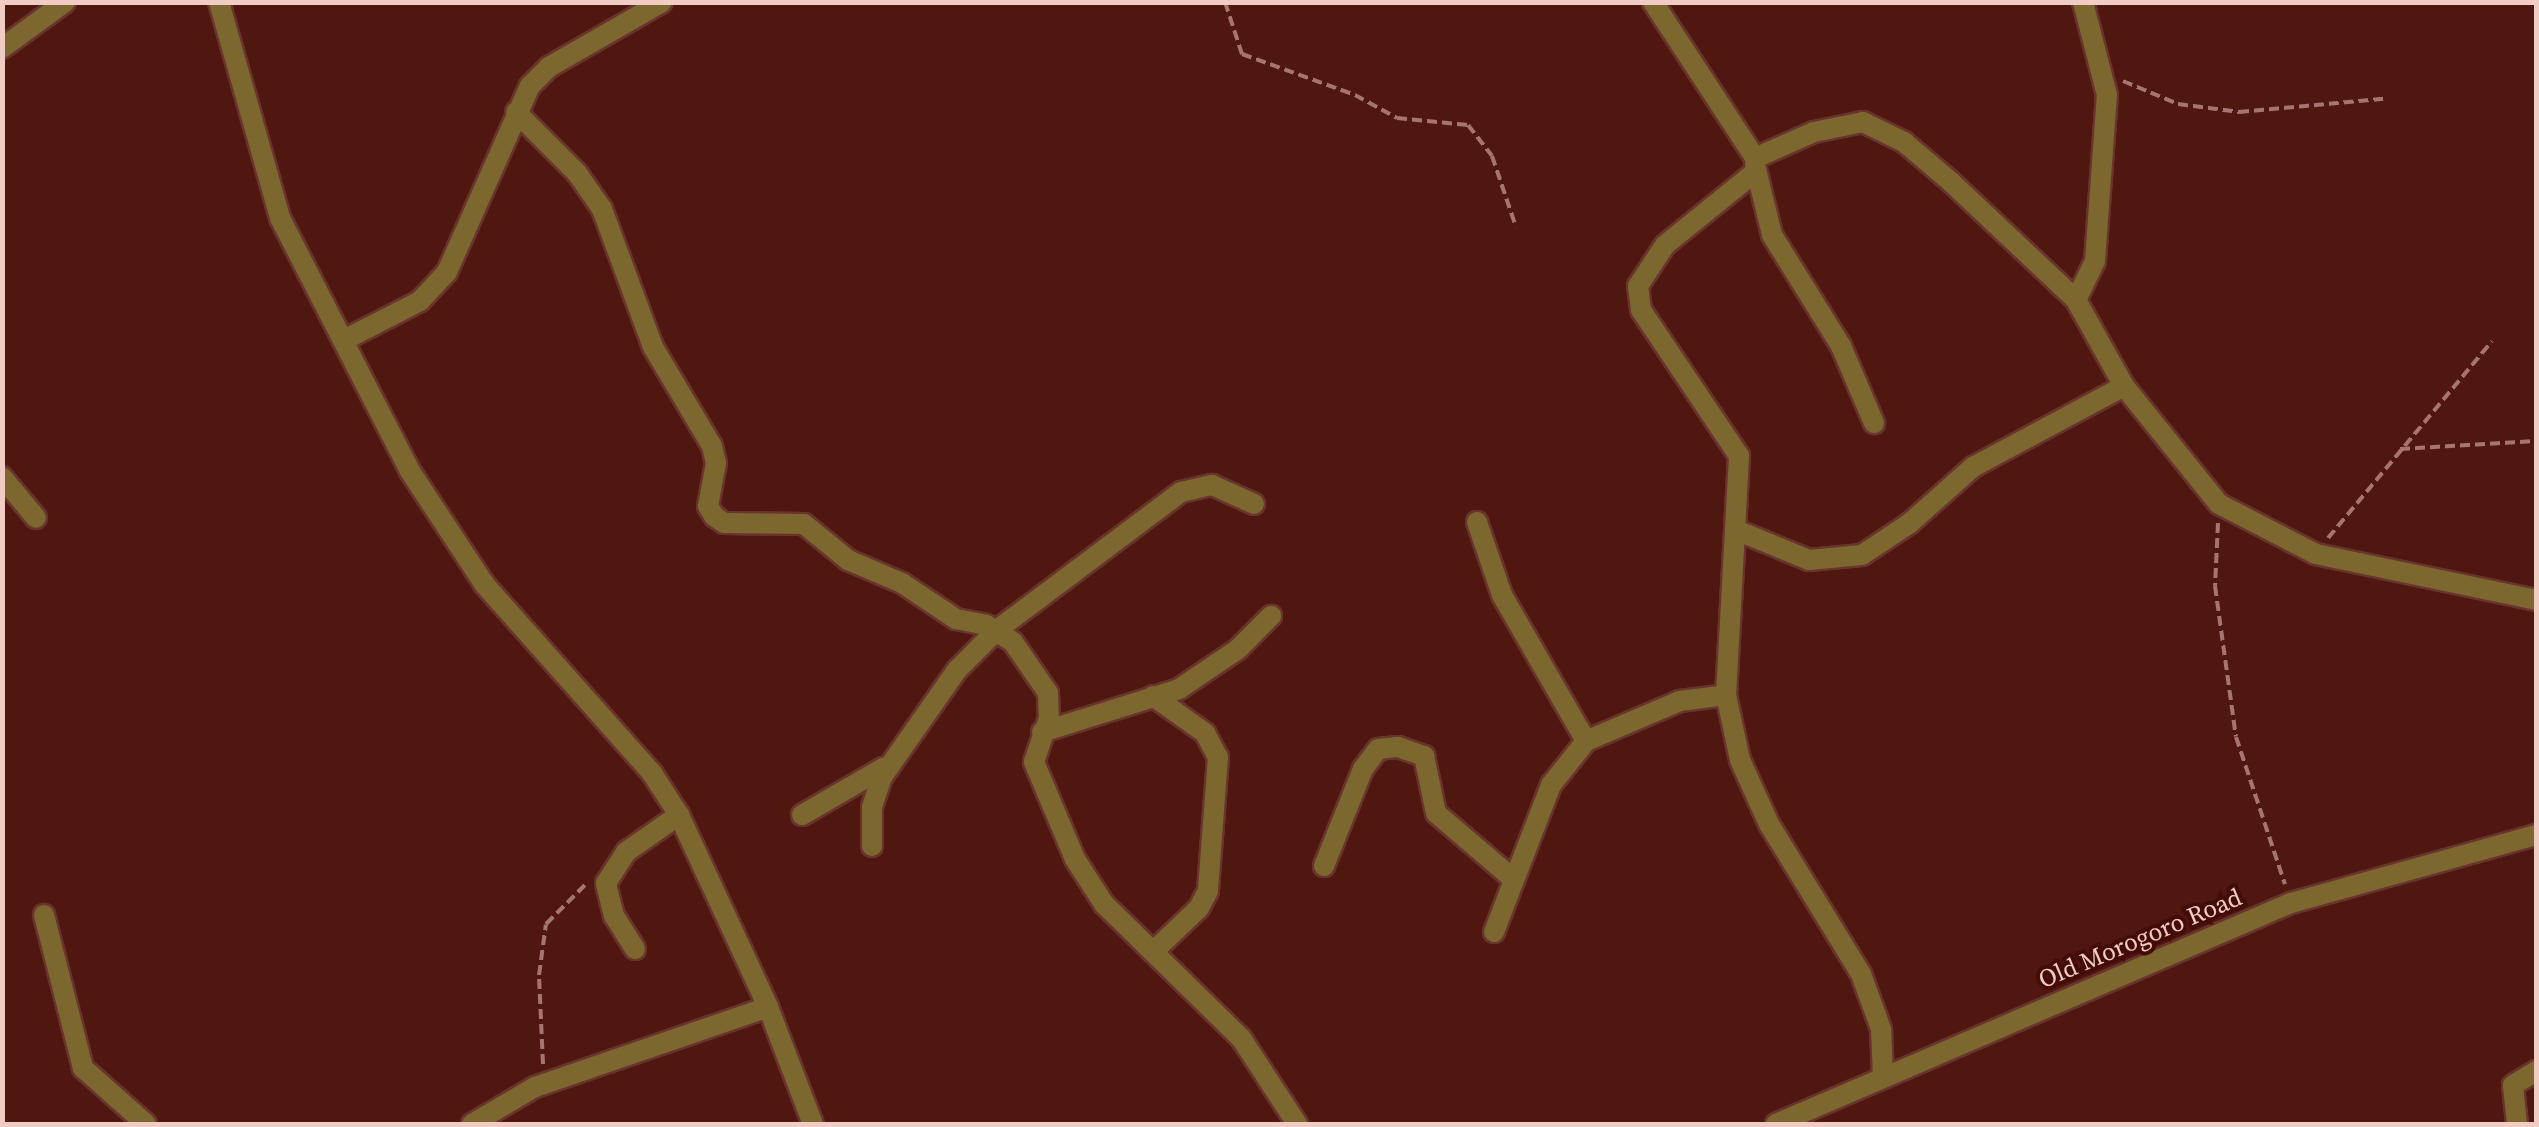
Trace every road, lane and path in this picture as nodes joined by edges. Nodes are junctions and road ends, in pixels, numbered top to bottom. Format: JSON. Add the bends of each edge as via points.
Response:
{"nodes":[{"id":1,"x":65,"y":2,"type":"edge"},
{"id":2,"x":219,"y":2,"type":"edge"},
{"id":3,"x":662,"y":2,"type":"edge"},
{"id":4,"x":1225,"y":2,"type":"edge"},
{"id":5,"x":1653,"y":2,"type":"edge"},
{"id":6,"x":2083,"y":2,"type":"edge"},
{"id":7,"x":2,"y":48,"type":"edge"},
{"id":8,"x":2101,"y":69,"type":"junction"},
{"id":9,"x":2383,"y":100,"type":"dead end"},
{"id":10,"x":516,"y":112,"type":"junction"},
{"id":11,"x":1754,"y":166,"type":"junction"},
{"id":12,"x":1516,"y":227,"type":"dead end"},
{"id":13,"x":2076,"y":300,"type":"junction"},
{"id":14,"x":346,"y":340,"type":"junction"},
{"id":15,"x":2492,"y":341,"type":"dead end"},
{"id":16,"x":2124,"y":386,"type":"junction"},
{"id":17,"x":1874,"y":424,"type":"dead end"},
{"id":18,"x":2536,"y":441,"type":"edge"},
{"id":19,"x":2400,"y":449,"type":"junction"},
{"id":20,"x":2,"y":477,"type":"edge"},
{"id":21,"x":1254,"y":504,"type":"dead end"},
{"id":22,"x":2220,"y":504,"type":"junction"},
{"id":23,"x":36,"y":518,"type":"dead end"},
{"id":24,"x":1478,"y":522,"type":"dead end"},
{"id":25,"x":1736,"y":530,"type":"junction"},
{"id":26,"x":2316,"y":554,"type":"junction"},
{"id":27,"x":2536,"y":600,"type":"edge"},
{"id":28,"x":1271,"y":616,"type":"dead end"},
{"id":29,"x":997,"y":630,"type":"junction"},
{"id":30,"x":1726,"y":695,"type":"junction"},
{"id":31,"x":1152,"y":696,"type":"junction"},
{"id":32,"x":1042,"y":732,"type":"junction"},
{"id":33,"x":1586,"y":741,"type":"junction"},
{"id":34,"x":892,"y":761,"type":"junction"},
{"id":35,"x":679,"y":815,"type":"junction"},
{"id":36,"x":802,"y":816,"type":"dead end"},
{"id":37,"x":2536,"y":835,"type":"edge"},
{"id":38,"x":872,"y":846,"type":"dead end"},
{"id":39,"x":1324,"y":866,"type":"dead end"},
{"id":40,"x":599,"y":873,"type":"dead end"},
{"id":41,"x":1512,"y":877,"type":"junction"},
{"id":42,"x":2291,"y":903,"type":"junction"},
{"id":43,"x":44,"y":916,"type":"dead end"},
{"id":44,"x":1494,"y":932,"type":"dead end"},
{"id":45,"x":634,"y":949,"type":"dead end"},
{"id":46,"x":1154,"y":951,"type":"junction"},
{"id":47,"x":768,"y":1007,"type":"junction"},
{"id":48,"x":2536,"y":1072,"type":"edge"},
{"id":49,"x":1884,"y":1077,"type":"junction"},
{"id":50,"x":544,"y":1084,"type":"junction"},
{"id":51,"x":146,"y":1124,"type":"edge"},
{"id":52,"x":472,"y":1124,"type":"edge"},
{"id":53,"x":813,"y":1124,"type":"edge"},
{"id":54,"x":1297,"y":1124,"type":"edge"},
{"id":55,"x":1776,"y":1124,"type":"edge"},
{"id":56,"x":2517,"y":1124,"type":"edge"}],
"edges":[{"from":1,"to":7,"type":"street"},
{"from":2,"to":14,"type":"street","via":[[280,218]]},
{"from":3,"to":10,"type":"street","via":[[549,67]]},
{"from":4,"to":12,"type":"path","via":[[1242,54],[1355,95],[1397,118],[1468,126],[1492,156]]},
{"from":5,"to":11,"type":"street"},
{"from":6,"to":8,"type":"street"},
{"from":8,"to":9,"type":"path","via":[[2178,104],[2238,112]]},
{"from":8,"to":13,"type":"street","via":[[2108,95],[2096,261]]},
{"from":10,"to":14,"type":"street","via":[[448,272],[420,302]]},
{"from":10,"to":29,"type":"street","via":[[602,208],[654,347],[712,446],[716,463],[708,506],[714,516],[724,523],[804,524],[848,560],[902,583],[956,619]]},
{"from":11,"to":13,"type":"street","via":[[1844,123],[1880,126],[1951,182]]},
{"from":11,"to":17,"type":"street","via":[[1772,236],[1842,346]]},
{"from":11,"to":25,"type":"street","via":[[1665,245],[1638,286],[1641,310],[1655,335],[1734,440],[1740,474]]},
{"from":13,"to":16,"type":"street"},
{"from":14,"to":35,"type":"street","via":[[410,471],[485,584],[652,773]]},
{"from":15,"to":19,"type":"path"},
{"from":16,"to":22,"type":"street"},
{"from":16,"to":25,"type":"street","via":[[1973,467],[1910,523],[1862,554],[1809,560]]},
{"from":18,"to":19,"type":"path"},
{"from":19,"to":26,"type":"path"},
{"from":20,"to":23,"type":"street"},
{"from":21,"to":29,"type":"street","via":[[1212,485],[1181,492]]},
{"from":22,"to":26,"type":"street"},
{"from":22,"to":42,"type":"path","via":[[2215,586],[2236,737]]},
{"from":24,"to":33,"type":"street","via":[[1502,595]]},
{"from":25,"to":30,"type":"street"},
{"from":26,"to":27,"type":"street"},
{"from":28,"to":31,"type":"street","via":[[1208,671]]},
{"from":29,"to":32,"type":"street","via":[[1039,673],[1048,694]]},
{"from":29,"to":34,"type":"street","via":[[958,670]]},
{"from":30,"to":33,"type":"street","via":[[1680,701]]},
{"from":30,"to":49,"type":"street","via":[[1740,760],[1763,814],[1861,974],[1881,1029]]},
{"from":31,"to":32,"type":"street"},
{"from":31,"to":46,"type":"street","via":[[1212,739],[1218,757],[1208,891],[1200,908]]},
{"from":32,"to":46,"type":"street","via":[[1034,762],[1048,805],[1104,904]]},
{"from":33,"to":41,"type":"street","via":[[1551,785]]},
{"from":34,"to":36,"type":"street"},
{"from":34,"to":38,"type":"street","via":[[874,794]]},
{"from":35,"to":45,"type":"street","via":[[626,852],[606,883],[614,916]]},
{"from":35,"to":47,"type":"street"},
{"from":37,"to":42,"type":"street","name":"Old Morogoro Road"},
{"from":39,"to":41,"type":"street","via":[[1363,769],[1378,749],[1398,747],[1424,756],[1436,813]]},
{"from":40,"to":50,"type":"path","via":[[546,924],[539,975]]},
{"from":41,"to":44,"type":"street"},
{"from":42,"to":49,"type":"street","name":"Old Morogoro Road"},
{"from":43,"to":51,"type":"street","via":[[83,1068]]},
{"from":46,"to":54,"type":"street","via":[[1241,1038]]},
{"from":47,"to":50,"type":"street"},
{"from":47,"to":53,"type":"street"},
{"from":48,"to":56,"type":"street","via":[[2513,1084]]},
{"from":49,"to":55,"type":"street","name":"Old Morogoro Road"},
{"from":50,"to":52,"type":"street"}]}
